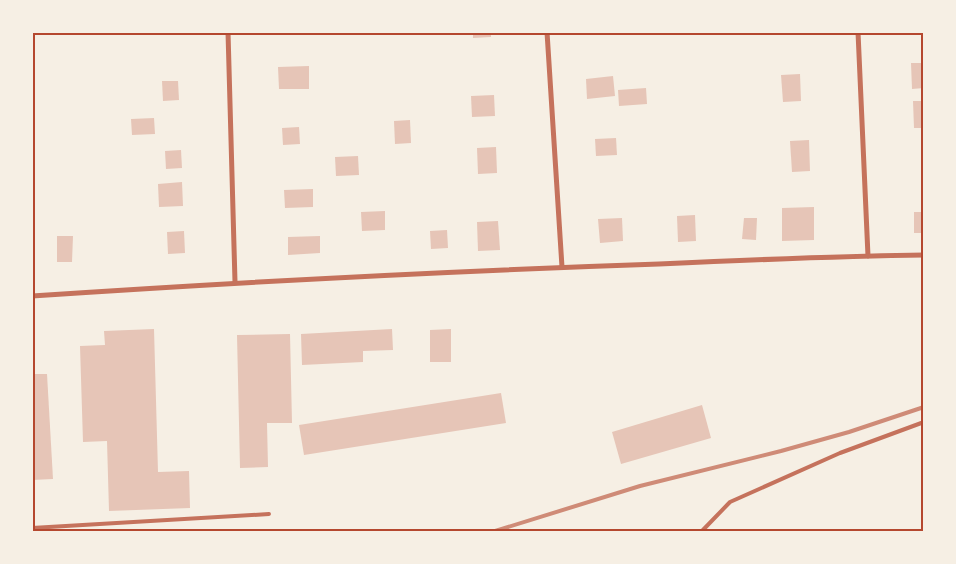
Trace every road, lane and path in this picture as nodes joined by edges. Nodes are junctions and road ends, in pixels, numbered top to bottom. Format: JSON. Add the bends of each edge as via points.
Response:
{"nodes":[{"id":1,"x":228,"y":32,"type":"edge"},
{"id":2,"x":548,"y":32,"type":"edge"},
{"id":3,"x":858,"y":32,"type":"edge"},
{"id":4,"x":924,"y":255,"type":"edge"},
{"id":5,"x":868,"y":256,"type":"junction"},
{"id":6,"x":562,"y":267,"type":"junction"},
{"id":7,"x":235,"y":282,"type":"junction"},
{"id":8,"x":32,"y":296,"type":"edge"},
{"id":9,"x":924,"y":422,"type":"edge"},
{"id":10,"x":269,"y":514,"type":"dead end"},
{"id":11,"x":32,"y":528,"type":"edge"},
{"id":12,"x":701,"y":532,"type":"edge"}],
"edges":[{"from":1,"to":7,"type":"street"},
{"from":2,"to":6,"type":"street"},
{"from":3,"to":5,"type":"street"},
{"from":4,"to":5,"type":"street"},
{"from":5,"to":6,"type":"street"},
{"from":6,"to":7,"type":"street"},
{"from":7,"to":8,"type":"street"},
{"from":9,"to":12,"type":"lane","via":[[840,453],[730,502]]},
{"from":10,"to":11,"type":"lane"}]}
